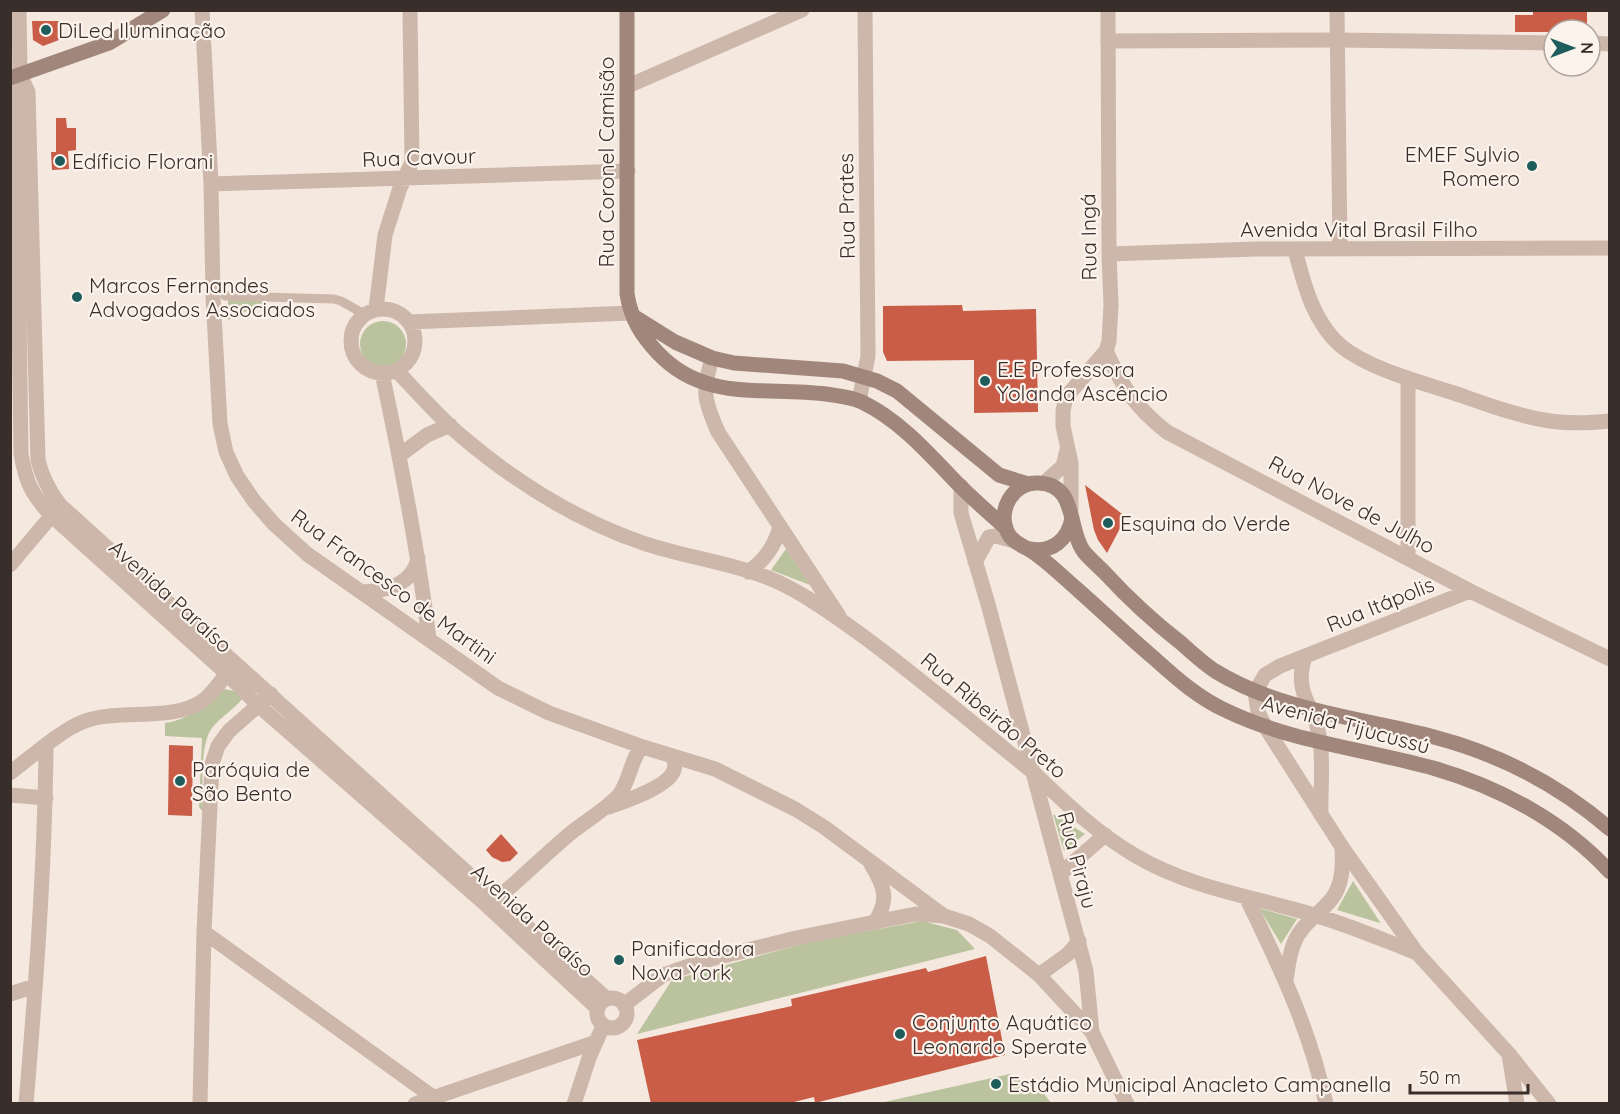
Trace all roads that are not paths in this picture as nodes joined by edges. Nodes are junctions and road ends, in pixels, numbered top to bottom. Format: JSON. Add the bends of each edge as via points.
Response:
{"nodes":[{"id":1,"x":19,"y":10,"type":"edge"},
{"id":2,"x":163,"y":10,"type":"edge"},
{"id":3,"x":202,"y":10,"type":"edge"},
{"id":4,"x":410,"y":10,"type":"edge"},
{"id":5,"x":627,"y":10,"type":"edge"},
{"id":6,"x":802,"y":10,"type":"edge"},
{"id":7,"x":865,"y":10,"type":"edge"},
{"id":8,"x":1108,"y":10,"type":"edge"},
{"id":9,"x":1337,"y":10,"type":"edge"},
{"id":10,"x":1108,"y":40,"type":"junction"},
{"id":11,"x":1338,"y":40,"type":"junction"},
{"id":12,"x":1542,"y":43,"type":"edge"},
{"id":13,"x":15,"y":77,"type":"edge"},
{"id":14,"x":628,"y":86,"type":"junction"},
{"id":15,"x":628,"y":171,"type":"junction"},
{"id":16,"x":405,"y":179,"type":"junction"},
{"id":17,"x":211,"y":184,"type":"junction"},
{"id":18,"x":1610,"y":248,"type":"edge"},
{"id":19,"x":1340,"y":249,"type":"junction"},
{"id":20,"x":1295,"y":250,"type":"junction"},
{"id":21,"x":1109,"y":254,"type":"junction"},
{"id":22,"x":225,"y":296,"type":"dead end"},
{"id":23,"x":370,"y":311,"type":"junction"},
{"id":24,"x":630,"y":313,"type":"junction"},
{"id":25,"x":409,"y":322,"type":"junction"},
{"id":26,"x":1106,"y":351,"type":"junction"},
{"id":27,"x":712,"y":358,"type":"junction"},
{"id":28,"x":389,"y":372,"type":"junction"},
{"id":29,"x":864,"y":376,"type":"junction"},
{"id":30,"x":1408,"y":378,"type":"junction"},
{"id":31,"x":704,"y":384,"type":"junction"},
{"id":32,"x":859,"y":401,"type":"junction"},
{"id":33,"x":36,"y":421,"type":"junction"},
{"id":34,"x":1610,"y":422,"type":"edge"},
{"id":35,"x":15,"y":424,"type":"edge"},
{"id":36,"x":450,"y":425,"type":"junction"},
{"id":37,"x":1067,"y":447,"type":"junction"},
{"id":38,"x":400,"y":455,"type":"junction"},
{"id":39,"x":1036,"y":483,"type":"junction"},
{"id":40,"x":961,"y":486,"type":"junction"},
{"id":41,"x":56,"y":510,"type":"junction"},
{"id":42,"x":1071,"y":514,"type":"junction"},
{"id":43,"x":780,"y":527,"type":"junction"},
{"id":44,"x":1010,"y":535,"type":"junction"},
{"id":45,"x":1030,"y":549,"type":"junction"},
{"id":46,"x":419,"y":557,"type":"junction"},
{"id":47,"x":1408,"y":558,"type":"junction"},
{"id":48,"x":975,"y":562,"type":"junction"},
{"id":49,"x":10,"y":564,"type":"edge"},
{"id":50,"x":748,"y":572,"type":"junction"},
{"id":51,"x":1470,"y":591,"type":"junction"},
{"id":52,"x":362,"y":592,"type":"junction"},
{"id":53,"x":843,"y":622,"type":"junction"},
{"id":54,"x":429,"y":639,"type":"junction"},
{"id":55,"x":1305,"y":656,"type":"junction"},
{"id":56,"x":1608,"y":657,"type":"edge"},
{"id":57,"x":231,"y":667,"type":"junction"},
{"id":58,"x":1255,"y":692,"type":"junction"},
{"id":59,"x":271,"y":694,"type":"junction"},
{"id":60,"x":258,"y":705,"type":"junction"},
{"id":61,"x":1310,"y":708,"type":"junction"},
{"id":62,"x":1266,"y":728,"type":"junction"},
{"id":63,"x":1321,"y":743,"type":"junction"},
{"id":64,"x":46,"y":745,"type":"junction"},
{"id":65,"x":644,"y":747,"type":"junction"},
{"id":66,"x":673,"y":756,"type":"junction"},
{"id":67,"x":1033,"y":772,"type":"junction"},
{"id":68,"x":10,"y":773,"type":"edge"},
{"id":69,"x":10,"y":795,"type":"edge"},
{"id":70,"x":46,"y":798,"type":"junction"},
{"id":71,"x":603,"y":810,"type":"junction"},
{"id":72,"x":1321,"y":816,"type":"junction"},
{"id":73,"x":1610,"y":829,"type":"edge"},
{"id":74,"x":1105,"y":835,"type":"junction"},
{"id":75,"x":1342,"y":847,"type":"junction"},
{"id":76,"x":869,"y":860,"type":"junction"},
{"id":77,"x":1610,"y":872,"type":"edge"},
{"id":78,"x":1060,"y":874,"type":"junction"},
{"id":79,"x":1246,"y":897,"type":"junction"},
{"id":80,"x":493,"y":902,"type":"junction"},
{"id":81,"x":1315,"y":915,"type":"junction"},
{"id":82,"x":944,"y":916,"type":"junction"},
{"id":83,"x":875,"y":922,"type":"junction"},
{"id":84,"x":204,"y":932,"type":"junction"},
{"id":85,"x":1079,"y":941,"type":"junction"},
{"id":86,"x":1417,"y":953,"type":"junction"},
{"id":87,"x":1040,"y":975,"type":"junction"},
{"id":88,"x":1286,"y":980,"type":"junction"},
{"id":89,"x":35,"y":987,"type":"junction"},
{"id":90,"x":10,"y":994,"type":"edge"},
{"id":91,"x":602,"y":1003,"type":"junction"},
{"id":92,"x":624,"y":1005,"type":"junction"},
{"id":93,"x":603,"y":1026,"type":"junction"},
{"id":94,"x":1092,"y":1032,"type":"junction"},
{"id":95,"x":596,"y":1042,"type":"junction"},
{"id":96,"x":1509,"y":1054,"type":"junction"},
{"id":97,"x":433,"y":1097,"type":"junction"},
{"id":98,"x":26,"y":1104,"type":"edge"},
{"id":99,"x":200,"y":1104,"type":"edge"},
{"id":100,"x":415,"y":1104,"type":"edge"},
{"id":101,"x":574,"y":1104,"type":"edge"},
{"id":102,"x":1127,"y":1104,"type":"edge"},
{"id":103,"x":1326,"y":1104,"type":"edge"},
{"id":104,"x":1517,"y":1104,"type":"edge"},
{"id":105,"x":1549,"y":1104,"type":"edge"}],
"edges":[{"from":1,"to":13,"type":"street","name":"Avenida Paraíso"},
{"from":2,"to":13,"type":"main road","via":[[109,43]]},
{"from":3,"to":17,"type":"street","name":"Rua Francesco de Martini"},
{"from":4,"to":16,"type":"street","via":[[413,148]]},
{"from":5,"to":14,"type":"main road","name":"Rua Coronel Camisão"},
{"from":6,"to":14,"type":"street"},
{"from":7,"to":29,"type":"street","name":"Rua Prates","via":[[868,356]]},
{"from":8,"to":10,"type":"street","name":"Rua Ingá"},
{"from":9,"to":11,"type":"street"},
{"from":10,"to":11,"type":"street"},
{"from":10,"to":21,"type":"street","name":"Rua Ingá"},
{"from":11,"to":12,"type":"street"},
{"from":11,"to":19,"type":"street"},
{"from":13,"to":33,"type":"street","name":"Avenida Paraíso","via":[[28,92]]},
{"from":13,"to":35,"type":"street","name":"Avenida Paraíso"},
{"from":14,"to":15,"type":"main road","name":"Rua Coronel Camisão"},
{"from":15,"to":16,"type":"street","name":"Rua Cavour"},
{"from":15,"to":24,"type":"main road","name":"Rua Coronel Camisão","via":[[626,276]]},
{"from":16,"to":17,"type":"street","name":"Rua Cavour"},
{"from":16,"to":23,"type":"street","via":[[385,235]]},
{"from":17,"to":52,"type":"street","name":"Rua Francesco de Martini","via":[[220,424],[226,452],[237,476],[274,524],[307,554]]},
{"from":18,"to":19,"type":"street","name":"Avenida Vital Brasil Filho"},
{"from":19,"to":20,"type":"street","name":"Avenida Vital Brasil Filho"},
{"from":20,"to":21,"type":"street","name":"Avenida Vital Brasil Filho"},
{"from":20,"to":30,"type":"street","via":[[1313,308],[1340,346],[1358,358]]},
{"from":21,"to":26,"type":"street","name":"Rua Ingá","via":[[1111,305]]},
{"from":22,"to":23,"type":"lane","via":[[334,299]]},
{"from":23,"to":25,"type":"street","via":[[389,308]]},
{"from":23,"to":28,"type":"street","via":[[356,322],[351,344],[354,355],[371,371]]},
{"from":24,"to":25,"type":"street"},
{"from":24,"to":27,"type":"main road","name":"Avenida Tijucussú","via":[[675,342]]},
{"from":24,"to":31,"type":"main road","name":"Avenida Tijucussú","via":[[646,341],[662,357]]},
{"from":25,"to":28,"type":"street","via":[[414,332],[412,355],[405,364]]},
{"from":26,"to":37,"type":"street","via":[[1066,397],[1063,411]]},
{"from":26,"to":47,"type":"street","name":"Rua Nove de Julho","via":[[1128,395],[1167,432]]},
{"from":27,"to":29,"type":"main road","name":"Avenida Tijucussú"},
{"from":27,"to":31,"type":"street"},
{"from":28,"to":36,"type":"street","name":"Rua Ribeirão Preto"},
{"from":28,"to":38,"type":"street"},
{"from":29,"to":32,"type":"street","name":"Rua Prates"},
{"from":29,"to":39,"type":"main road","name":"Avenida Tijucussú","via":[[897,392],[999,475]]},
{"from":30,"to":34,"type":"street","via":[[1526,416],[1573,423]]},
{"from":30,"to":47,"type":"street"},
{"from":31,"to":32,"type":"main road","name":"Avenida Tijucussú","via":[[811,392]]},
{"from":31,"to":43,"type":"street","via":[[718,432]]},
{"from":32,"to":40,"type":"main road","name":"Avenida Tijucussú","via":[[903,427]]},
{"from":33,"to":35,"type":"street"},
{"from":33,"to":41,"type":"street","name":"Avenida Paraíso","via":[[38,460]]},
{"from":35,"to":41,"type":"street","name":"Avenida Paraíso","via":[[26,481],[35,498]]},
{"from":36,"to":38,"type":"street","via":[[427,435]]},
{"from":36,"to":50,"type":"street","name":"Rua Ribeirão Preto","via":[[505,470],[585,519],[641,543]]},
{"from":37,"to":39,"type":"street","via":[[1063,466]]},
{"from":37,"to":42,"type":"street","via":[[1072,476]]},
{"from":38,"to":46,"type":"street"},
{"from":39,"to":42,"type":"main road","name":"Avenida Tijucussú","via":[[1060,490]]},
{"from":39,"to":44,"type":"main road","via":[[1016,490],[1008,501],[1004,516]]},
{"from":40,"to":44,"type":"main road","name":"Avenida Tijucussú"},
{"from":40,"to":48,"type":"street","name":"Rua Piraju","via":[[961,513]]},
{"from":41,"to":49,"type":"street"},
{"from":41,"to":57,"type":"street","name":"Avenida Paraíso"},
{"from":42,"to":45,"type":"main road","via":[[1068,532],[1060,542],[1046,549]]},
{"from":42,"to":58,"type":"main road","name":"Avenida Tijucussú","via":[[1084,551],[1155,623],[1214,670]]},
{"from":43,"to":50,"type":"street","via":[[768,554]]},
{"from":43,"to":53,"type":"street"},
{"from":44,"to":45,"type":"main road","name":"Avenida Tijucussú"},
{"from":44,"to":48,"type":"street","via":[[989,537]]},
{"from":45,"to":62,"type":"main road","name":"Avenida Tijucussú","via":[[1192,691]]},
{"from":46,"to":52,"type":"street","via":[[417,567],[399,584],[381,591]]},
{"from":46,"to":54,"type":"street"},
{"from":47,"to":51,"type":"street","name":"Rua Nove de Julho"},
{"from":48,"to":67,"type":"street","name":"Rua Piraju"},
{"from":50,"to":53,"type":"street","name":"Rua Ribeirão Preto","via":[[779,583]]},
{"from":51,"to":55,"type":"street","name":"Rua Itápolis"},
{"from":51,"to":56,"type":"street","name":"Rua Nove de Julho"},
{"from":52,"to":54,"type":"street","name":"Rua Francesco de Martini"},
{"from":53,"to":67,"type":"street","name":"Rua Ribeirão Preto"},
{"from":54,"to":65,"type":"street","name":"Rua Francesco de Martini","via":[[524,702]]},
{"from":55,"to":58,"type":"street","name":"Rua Itápolis","via":[[1265,675]]},
{"from":55,"to":61,"type":"street","via":[[1300,683]]},
{"from":57,"to":59,"type":"street","name":"Avenida Paraíso"},
{"from":57,"to":60,"type":"street","name":"Avenida Paraíso"},
{"from":57,"to":64,"type":"street","via":[[203,700],[188,709],[104,715],[82,722]]},
{"from":58,"to":61,"type":"main road","name":"Avenida Tijucussú"},
{"from":58,"to":62,"type":"street"},
{"from":59,"to":60,"type":"street"},
{"from":59,"to":80,"type":"street","name":"Avenida Paraíso"},
{"from":60,"to":80,"type":"street","name":"Avenida Paraíso"},
{"from":60,"to":84,"type":"street","via":[[229,731],[218,746],[212,765]]},
{"from":61,"to":63,"type":"street"},
{"from":61,"to":73,"type":"main road","name":"Avenida Tijucussú","via":[[1467,746],[1568,796]]},
{"from":62,"to":63,"type":"main road","name":"Avenida Tijucussú"},
{"from":62,"to":72,"type":"street"},
{"from":63,"to":72,"type":"street"},
{"from":63,"to":77,"type":"main road","name":"Avenida Tijucussú","via":[[1432,768],[1495,790],[1556,825]]},
{"from":64,"to":68,"type":"street"},
{"from":64,"to":70,"type":"street"},
{"from":65,"to":66,"type":"street","name":"Rua Francesco de Martini"},
{"from":65,"to":71,"type":"street","via":[[635,754],[620,794]]},
{"from":66,"to":71,"type":"street","via":[[674,770],[666,782]]},
{"from":66,"to":76,"type":"street","name":"Rua Francesco de Martini","via":[[715,769],[795,808]]},
{"from":67,"to":74,"type":"street","name":"Rua Ribeirão Preto"},
{"from":67,"to":78,"type":"street","name":"Rua Piraju"},
{"from":69,"to":70,"type":"street"},
{"from":70,"to":89,"type":"street"},
{"from":71,"to":80,"type":"street","via":[[572,832]]},
{"from":72,"to":75,"type":"street"},
{"from":74,"to":78,"type":"street"},
{"from":74,"to":79,"type":"street","name":"Rua Ribeirão Preto","via":[[1172,874]]},
{"from":75,"to":81,"type":"street","via":[[1338,887]]},
{"from":75,"to":86,"type":"street"},
{"from":76,"to":82,"type":"street","name":"Rua Francesco de Martini"},
{"from":76,"to":83,"type":"street","name":"Rua Francesco de Martini","via":[[881,881],[884,897]]},
{"from":78,"to":85,"type":"street","name":"Rua Piraju"},
{"from":79,"to":81,"type":"street","name":"Rua Ribeirão Preto"},
{"from":79,"to":88,"type":"street"},
{"from":80,"to":91,"type":"street","name":"Avenida Paraíso"},
{"from":81,"to":86,"type":"street","name":"Rua Ribeirão Preto"},
{"from":81,"to":88,"type":"street","via":[[1294,942]]},
{"from":82,"to":83,"type":"street","via":[[916,914]]},
{"from":82,"to":87,"type":"street","via":[[990,936]]},
{"from":83,"to":92,"type":"street","via":[[681,968],[663,975]]},
{"from":84,"to":97,"type":"street"},
{"from":84,"to":99,"type":"street"},
{"from":85,"to":87,"type":"street"},
{"from":85,"to":94,"type":"street","name":"Rua Piraju","via":[[1090,993]]},
{"from":86,"to":96,"type":"street","name":"Rua Ribeirão Preto"},
{"from":87,"to":94,"type":"street"},
{"from":88,"to":103,"type":"street","via":[[1308,1036]]},
{"from":89,"to":90,"type":"street"},
{"from":89,"to":98,"type":"street"},
{"from":91,"to":92,"type":"street","via":[[617,999]]},
{"from":91,"to":93,"type":"street","via":[[597,1018]]},
{"from":92,"to":93,"type":"street","via":[[627,1015],[622,1024],[613,1029]]},
{"from":93,"to":95,"type":"street"},
{"from":94,"to":102,"type":"street"},
{"from":95,"to":97,"type":"street"},
{"from":95,"to":101,"type":"street"},
{"from":96,"to":104,"type":"street"},
{"from":96,"to":105,"type":"street","name":"Rua Ribeirão Preto"},
{"from":97,"to":100,"type":"street"}]}
